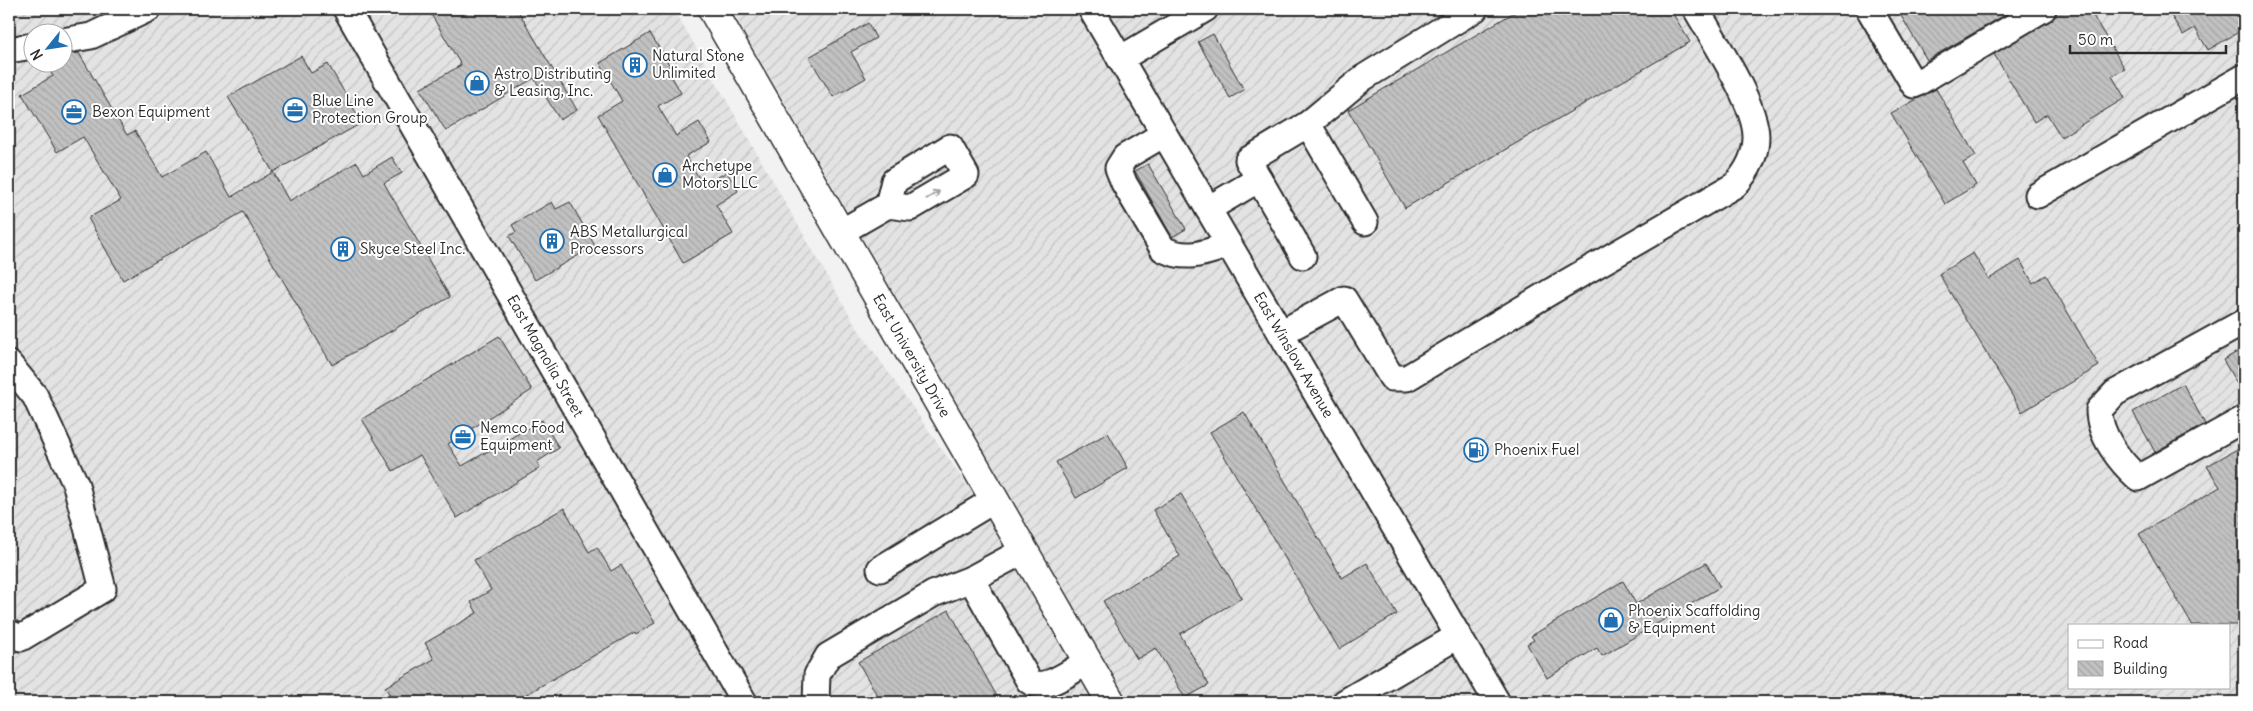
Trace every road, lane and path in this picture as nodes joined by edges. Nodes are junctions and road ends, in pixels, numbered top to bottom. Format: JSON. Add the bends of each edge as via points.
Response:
{"nodes":[{"id":1,"x":148,"y":9,"type":"edge"},
{"id":2,"x":346,"y":9,"type":"edge"},
{"id":3,"x":712,"y":9,"type":"edge"},
{"id":4,"x":1091,"y":9,"type":"edge"},
{"id":5,"x":1205,"y":9,"type":"edge"},
{"id":6,"x":1475,"y":9,"type":"edge"},
{"id":7,"x":1696,"y":9,"type":"edge"},
{"id":8,"x":1868,"y":9,"type":"edge"},
{"id":9,"x":2043,"y":9,"type":"edge"},
{"id":10,"x":72,"y":39,"type":"edge"},
{"id":11,"x":22,"y":48,"type":"edge"},
{"id":12,"x":9,"y":50,"type":"edge"},
{"id":13,"x":1120,"y":59,"type":"junction"},
{"id":14,"x":2244,"y":77,"type":"edge"},
{"id":15,"x":1308,"y":124,"type":"junction"},
{"id":16,"x":1164,"y":134,"type":"junction"},
{"id":17,"x":1259,"y":179,"type":"junction"},
{"id":18,"x":2038,"y":195,"type":"dead end"},
{"id":19,"x":888,"y":205,"type":"dead end"},
{"id":20,"x":1208,"y":209,"type":"junction"},
{"id":21,"x":1365,"y":222,"type":"dead end"},
{"id":22,"x":841,"y":232,"type":"junction"},
{"id":23,"x":1229,"y":245,"type":"junction"},
{"id":24,"x":1303,"y":256,"type":"dead end"},
{"id":25,"x":2244,"y":322,"type":"edge"},
{"id":26,"x":1281,"y":334,"type":"junction"},
{"id":27,"x":9,"y":364,"type":"edge"},
{"id":28,"x":2244,"y":419,"type":"edge"},
{"id":29,"x":994,"y":500,"type":"junction"},
{"id":30,"x":1023,"y":551,"type":"junction"},
{"id":31,"x":880,"y":569,"type":"dead end"},
{"id":32,"x":971,"y":579,"type":"junction"},
{"id":33,"x":9,"y":633,"type":"edge"},
{"id":34,"x":1458,"y":636,"type":"junction"},
{"id":35,"x":1087,"y":662,"type":"junction"},
{"id":36,"x":744,"y":702,"type":"edge"},
{"id":37,"x":816,"y":702,"type":"edge"},
{"id":38,"x":1111,"y":702,"type":"edge"},
{"id":39,"x":1345,"y":702,"type":"edge"},
{"id":40,"x":1497,"y":702,"type":"edge"}],
"edges":[{"from":1,"to":10,"type":"street","via":[[91,36]]},
{"from":2,"to":36,"type":"street","name":"East Magnolia Street"},
{"from":3,"to":22,"type":"main road","name":"East University Drive"},
{"from":4,"to":13,"type":"street","name":"East Winslow Avenue"},
{"from":5,"to":13,"type":"street"},
{"from":6,"to":15,"type":"street","via":[[1363,78]]},
{"from":7,"to":26,"type":"street","via":[[1746,97],[1756,136],[1754,154],[1735,185],[1407,378],[1392,378],[1344,299]]},
{"from":8,"to":9,"type":"street","via":[[1914,85]]},
{"from":11,"to":12,"type":"street"},
{"from":13,"to":16,"type":"street","name":"East Winslow Avenue"},
{"from":14,"to":18,"type":"street"},
{"from":15,"to":17,"type":"street","via":[[1248,160]]},
{"from":15,"to":21,"type":"street"},
{"from":16,"to":20,"type":"street","name":"East Winslow Avenue"},
{"from":16,"to":23,"type":"street","via":[[1125,157],[1118,168],[1163,249],[1192,257]]},
{"from":17,"to":20,"type":"street"},
{"from":17,"to":24,"type":"street"},
{"from":19,"to":22,"type":"street"},
{"from":20,"to":23,"type":"street","name":"East Winslow Avenue"},
{"from":22,"to":29,"type":"main road","name":"East University Drive"},
{"from":23,"to":26,"type":"street","name":"East Winslow Avenue"},
{"from":25,"to":28,"type":"street","via":[[2115,393],[2099,410],[2099,422],[2122,464],[2138,478]]},
{"from":26,"to":34,"type":"street","name":"East Winslow Avenue"},
{"from":27,"to":33,"type":"street","via":[[35,396],[76,485],[103,589],[21,638]]},
{"from":29,"to":30,"type":"main road","name":"East University Drive"},
{"from":29,"to":31,"type":"street"},
{"from":30,"to":32,"type":"street"},
{"from":30,"to":35,"type":"main road","name":"East University Drive"},
{"from":32,"to":35,"type":"street","via":[[1034,684],[1045,685]]},
{"from":32,"to":37,"type":"street","via":[[933,594],[828,656],[817,675]]},
{"from":34,"to":39,"type":"street"},
{"from":34,"to":40,"type":"street","name":"East Winslow Avenue"},
{"from":35,"to":38,"type":"main road","name":"East University Drive"}]}
